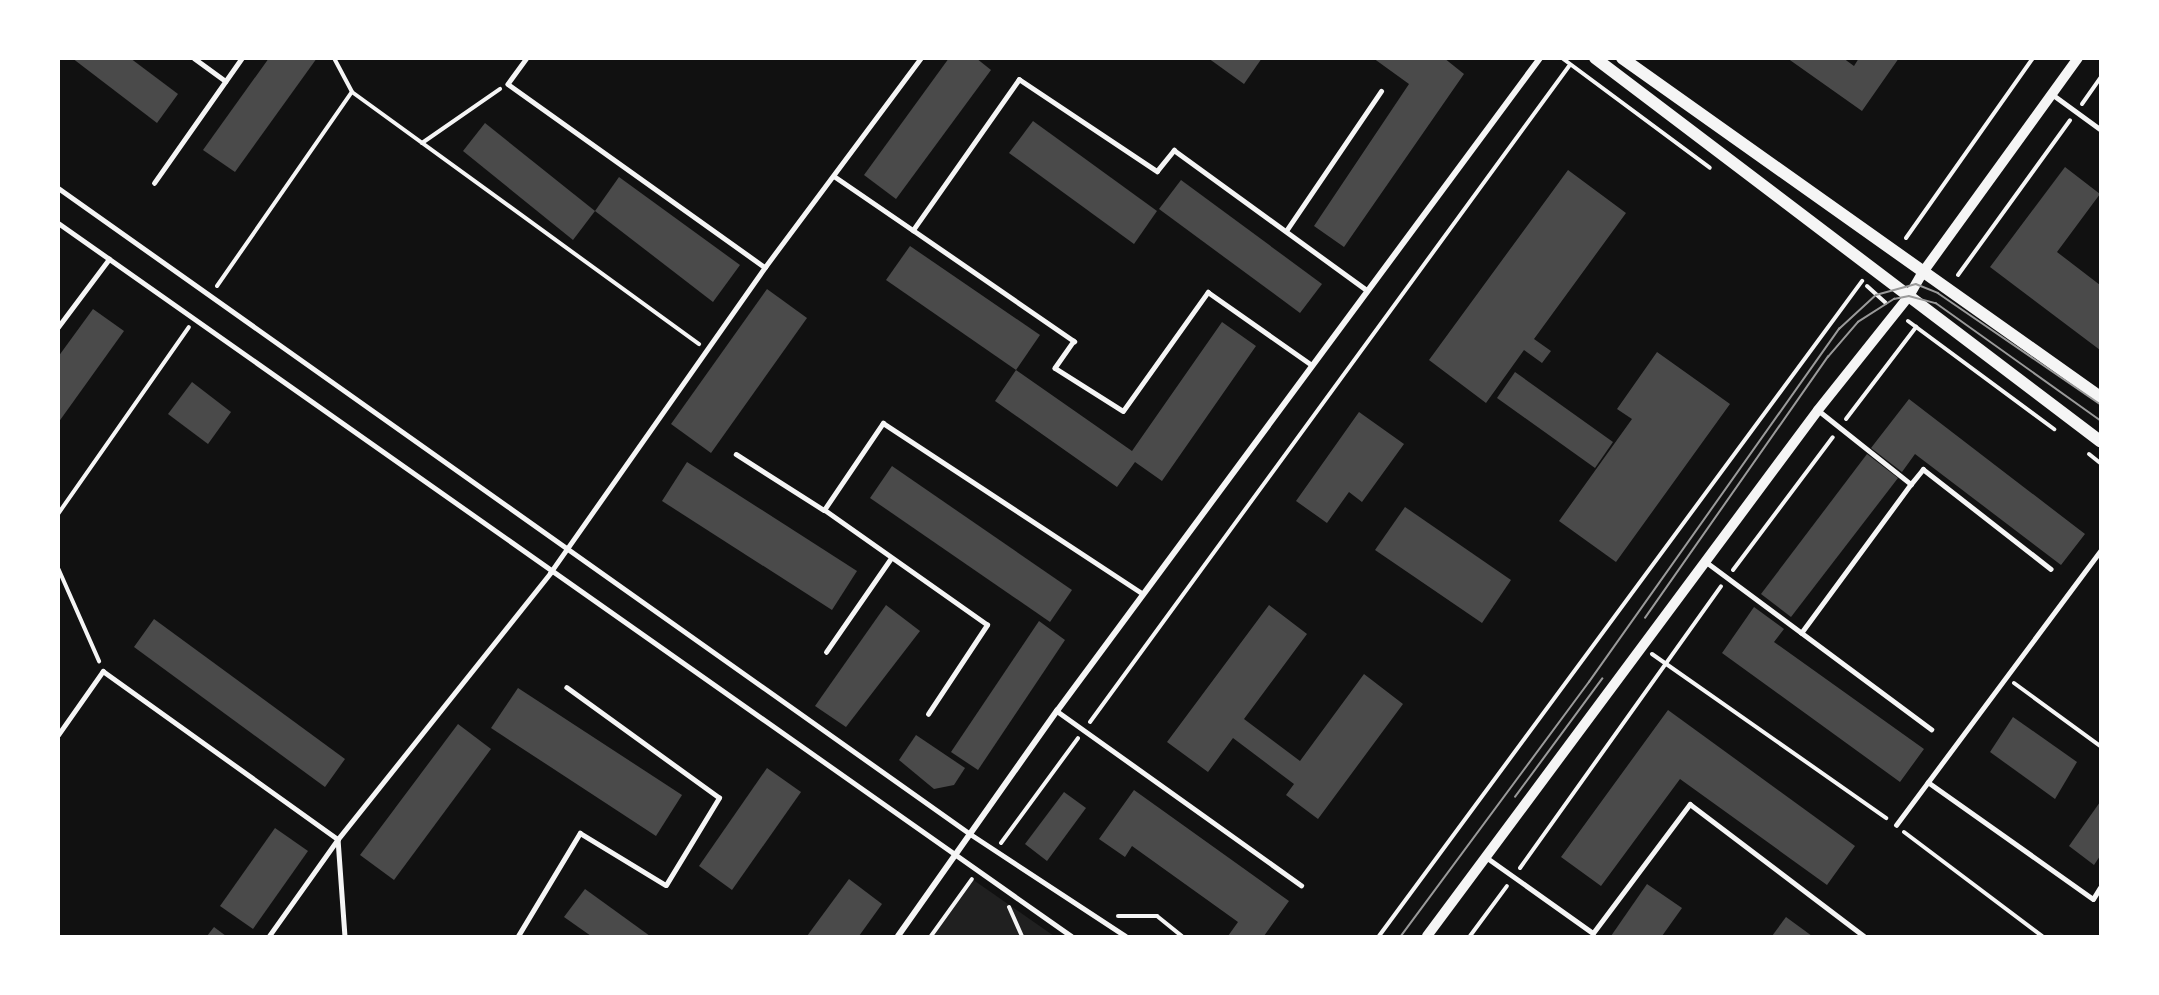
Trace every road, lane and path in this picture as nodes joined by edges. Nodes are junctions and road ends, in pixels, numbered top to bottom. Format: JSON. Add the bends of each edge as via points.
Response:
{"nodes":[{"id":1,"x":194,"y":58,"type":"edge"},
{"id":2,"x":242,"y":58,"type":"edge"},
{"id":3,"x":334,"y":58,"type":"edge"},
{"id":4,"x":527,"y":58,"type":"edge"},
{"id":5,"x":921,"y":58,"type":"edge"},
{"id":6,"x":1540,"y":58,"type":"edge"},
{"id":7,"x":1562,"y":58,"type":"edge"},
{"id":8,"x":1595,"y":58,"type":"edge"},
{"id":9,"x":1622,"y":58,"type":"edge"},
{"id":10,"x":2033,"y":58,"type":"edge"},
{"id":11,"x":2078,"y":58,"type":"edge"},
{"id":12,"x":1569,"y":66,"type":"junction"},
{"id":13,"x":2100,"y":78,"type":"edge"},
{"id":14,"x":226,"y":81,"type":"junction"},
{"id":15,"x":508,"y":84,"type":"junction"},
{"id":16,"x":1381,"y":91,"type":"dead end"},
{"id":17,"x":2052,"y":94,"type":"junction"},
{"id":18,"x":2076,"y":112,"type":"junction"},
{"id":19,"x":2100,"y":129,"type":"edge"},
{"id":20,"x":422,"y":143,"type":"junction"},
{"id":21,"x":1719,"y":174,"type":"dead end"},
{"id":22,"x":834,"y":176,"type":"junction"},
{"id":23,"x":154,"y":183,"type":"dead end"},
{"id":24,"x":58,"y":188,"type":"edge"},
{"id":25,"x":58,"y":224,"type":"edge"},
{"id":26,"x":913,"y":231,"type":"junction"},
{"id":27,"x":1286,"y":231,"type":"junction"},
{"id":28,"x":1906,"y":238,"type":"dead end"},
{"id":29,"x":109,"y":259,"type":"junction"},
{"id":30,"x":765,"y":267,"type":"junction"},
{"id":31,"x":1923,"y":272,"type":"junction"},
{"id":32,"x":1852,"y":275,"type":"dead end"},
{"id":33,"x":1958,"y":275,"type":"dead end"},
{"id":34,"x":1862,"y":281,"type":"junction"},
{"id":35,"x":1367,"y":290,"type":"junction"},
{"id":36,"x":1909,"y":296,"type":"junction"},
{"id":37,"x":1893,"y":311,"type":"junction"},
{"id":38,"x":58,"y":327,"type":"edge"},
{"id":39,"x":1916,"y":327,"type":"junction"},
{"id":40,"x":707,"y":350,"type":"junction"},
{"id":41,"x":1312,"y":364,"type":"junction"},
{"id":42,"x":2100,"y":397,"type":"edge"},
{"id":43,"x":1818,"y":410,"type":"junction"},
{"id":44,"x":1840,"y":427,"type":"junction"},
{"id":45,"x":2064,"y":436,"type":"dead end"},
{"id":46,"x":2100,"y":441,"type":"edge"},
{"id":47,"x":2082,"y":449,"type":"dead end"},
{"id":48,"x":736,"y":454,"type":"dead end"},
{"id":49,"x":2100,"y":463,"type":"edge"},
{"id":50,"x":1911,"y":484,"type":"junction"},
{"id":51,"x":824,"y":510,"type":"junction"},
{"id":52,"x":568,"y":547,"type":"junction"},
{"id":53,"x":2100,"y":551,"type":"edge"},
{"id":54,"x":891,"y":558,"type":"junction"},
{"id":55,"x":1705,"y":561,"type":"junction"},
{"id":56,"x":58,"y":568,"type":"edge"},
{"id":57,"x":2050,"y":569,"type":"dead end"},
{"id":58,"x":550,"y":573,"type":"junction"},
{"id":59,"x":1727,"y":578,"type":"junction"},
{"id":60,"x":1143,"y":594,"type":"junction"},
{"id":61,"x":1801,"y":633,"type":"junction"},
{"id":62,"x":1641,"y":646,"type":"junction"},
{"id":63,"x":826,"y":652,"type":"dead end"},
{"id":64,"x":1664,"y":663,"type":"junction"},
{"id":65,"x":103,"y":671,"type":"junction"},
{"id":66,"x":2008,"y":679,"type":"junction"},
{"id":67,"x":567,"y":688,"type":"dead end"},
{"id":68,"x":1057,"y":711,"type":"junction"},
{"id":69,"x":928,"y":714,"type":"dead end"},
{"id":70,"x":1931,"y":729,"type":"dead end"},
{"id":71,"x":1084,"y":730,"type":"junction"},
{"id":72,"x":58,"y":735,"type":"edge"},
{"id":73,"x":2100,"y":746,"type":"edge"},
{"id":74,"x":1928,"y":783,"type":"junction"},
{"id":75,"x":1896,"y":825,"type":"junction"},
{"id":76,"x":970,"y":834,"type":"junction"},
{"id":77,"x":338,"y":839,"type":"junction"},
{"id":78,"x":996,"y":850,"type":"junction"},
{"id":79,"x":955,"y":855,"type":"junction"},
{"id":80,"x":1486,"y":857,"type":"junction"},
{"id":81,"x":978,"y":871,"type":"junction"},
{"id":82,"x":1512,"y":879,"type":"junction"},
{"id":83,"x":1301,"y":885,"type":"dead end"},
{"id":84,"x":2100,"y":888,"type":"edge"},
{"id":85,"x":1097,"y":916,"type":"junction"},
{"id":86,"x":1592,"y":935,"type":"edge"},
{"id":87,"x":269,"y":936,"type":"edge"},
{"id":88,"x":345,"y":936,"type":"edge"},
{"id":89,"x":518,"y":936,"type":"edge"},
{"id":90,"x":898,"y":936,"type":"edge"},
{"id":91,"x":932,"y":936,"type":"edge"},
{"id":92,"x":1071,"y":936,"type":"edge"},
{"id":93,"x":1125,"y":936,"type":"edge"},
{"id":94,"x":1182,"y":936,"type":"edge"},
{"id":95,"x":1379,"y":936,"type":"edge"},
{"id":96,"x":1427,"y":936,"type":"edge"},
{"id":97,"x":1470,"y":936,"type":"edge"},
{"id":98,"x":1864,"y":936,"type":"edge"},
{"id":99,"x":2042,"y":936,"type":"edge"}],
"edges":[{"from":1,"to":14,"type":"lane"},
{"from":2,"to":14,"type":"lane"},
{"from":3,"to":20,"type":"path","via":[[352,92]]},
{"from":4,"to":15,"type":"lane"},
{"from":5,"to":22,"type":"lane"},
{"from":6,"to":35,"type":"street"},
{"from":7,"to":12,"type":"path"},
{"from":8,"to":36,"type":"main road"},
{"from":9,"to":31,"type":"main road"},
{"from":10,"to":28,"type":"path"},
{"from":11,"to":17,"type":"street"},
{"from":12,"to":21,"type":"path"},
{"from":12,"to":71,"type":"path"},
{"from":13,"to":18,"type":"path"},
{"from":14,"to":23,"type":"lane"},
{"from":15,"to":20,"type":"path"},
{"from":15,"to":30,"type":"lane"},
{"from":16,"to":27,"type":"lane"},
{"from":17,"to":18,"type":"lane"},
{"from":17,"to":31,"type":"street"},
{"from":18,"to":19,"type":"lane"},
{"from":18,"to":33,"type":"path"},
{"from":20,"to":40,"type":"path"},
{"from":22,"to":26,"type":"lane"},
{"from":22,"to":30,"type":"lane"},
{"from":24,"to":52,"type":"street"},
{"from":25,"to":29,"type":"street"},
{"from":26,"to":27,"type":"lane","via":[[1019,79],[1157,171],[1174,150]]},
{"from":26,"to":41,"type":"lane","via":[[1074,341],[1055,368],[1123,411],[1208,292]]},
{"from":27,"to":35,"type":"lane"},
{"from":29,"to":38,"type":"lane"},
{"from":29,"to":58,"type":"street"},
{"from":30,"to":40,"type":"lane"},
{"from":31,"to":36,"type":"street"},
{"from":31,"to":42,"type":"main road"},
{"from":32,"to":34,"type":"path"},
{"from":34,"to":37,"type":"path"},
{"from":34,"to":95,"type":"path"},
{"from":35,"to":41,"type":"street"},
{"from":36,"to":37,"type":"street"},
{"from":36,"to":46,"type":"main road"},
{"from":37,"to":39,"type":"path"},
{"from":37,"to":43,"type":"street"},
{"from":39,"to":44,"type":"path"},
{"from":39,"to":45,"type":"path"},
{"from":40,"to":52,"type":"lane"},
{"from":41,"to":60,"type":"street"},
{"from":43,"to":44,"type":"lane"},
{"from":43,"to":55,"type":"street"},
{"from":44,"to":50,"type":"lane"},
{"from":44,"to":59,"type":"path"},
{"from":47,"to":49,"type":"path"},
{"from":48,"to":51,"type":"lane"},
{"from":50,"to":57,"type":"lane","via":[[1923,469]]},
{"from":50,"to":61,"type":"lane"},
{"from":51,"to":54,"type":"lane"},
{"from":51,"to":60,"type":"lane","via":[[883,423]]},
{"from":52,"to":58,"type":"lane"},
{"from":52,"to":76,"type":"street"},
{"from":53,"to":66,"type":"lane"},
{"from":54,"to":63,"type":"lane"},
{"from":54,"to":69,"type":"lane","via":[[987,625]]},
{"from":55,"to":59,"type":"lane"},
{"from":55,"to":62,"type":"street"},
{"from":56,"to":65,"type":"path"},
{"from":58,"to":77,"type":"lane"},
{"from":58,"to":79,"type":"street"},
{"from":59,"to":61,"type":"lane"},
{"from":59,"to":64,"type":"path"},
{"from":60,"to":68,"type":"street"},
{"from":61,"to":70,"type":"lane"},
{"from":62,"to":64,"type":"path"},
{"from":62,"to":80,"type":"street"},
{"from":64,"to":75,"type":"path"},
{"from":64,"to":82,"type":"path"},
{"from":65,"to":72,"type":"lane"},
{"from":65,"to":77,"type":"lane"},
{"from":66,"to":73,"type":"path"},
{"from":66,"to":74,"type":"lane"},
{"from":67,"to":89,"type":"lane","via":[[719,798],[666,885],[580,833]]},
{"from":68,"to":71,"type":"lane"},
{"from":68,"to":76,"type":"street"},
{"from":71,"to":78,"type":"path"},
{"from":71,"to":83,"type":"lane"},
{"from":74,"to":75,"type":"lane"},
{"from":74,"to":84,"type":"lane","via":[[2093,899]]},
{"from":75,"to":99,"type":"path"},
{"from":76,"to":78,"type":"street"},
{"from":76,"to":79,"type":"street"},
{"from":77,"to":87,"type":"lane"},
{"from":77,"to":88,"type":"lane"},
{"from":78,"to":85,"type":"street"},
{"from":79,"to":81,"type":"street"},
{"from":79,"to":90,"type":"street"},
{"from":80,"to":82,"type":"lane"},
{"from":80,"to":96,"type":"street"},
{"from":81,"to":91,"type":"path"},
{"from":81,"to":92,"type":"street"},
{"from":82,"to":86,"type":"lane"},
{"from":82,"to":97,"type":"path"},
{"from":85,"to":93,"type":"street"},
{"from":85,"to":94,"type":"path","via":[[1157,916]]},
{"from":86,"to":98,"type":"lane","via":[[1690,804]]}]}
